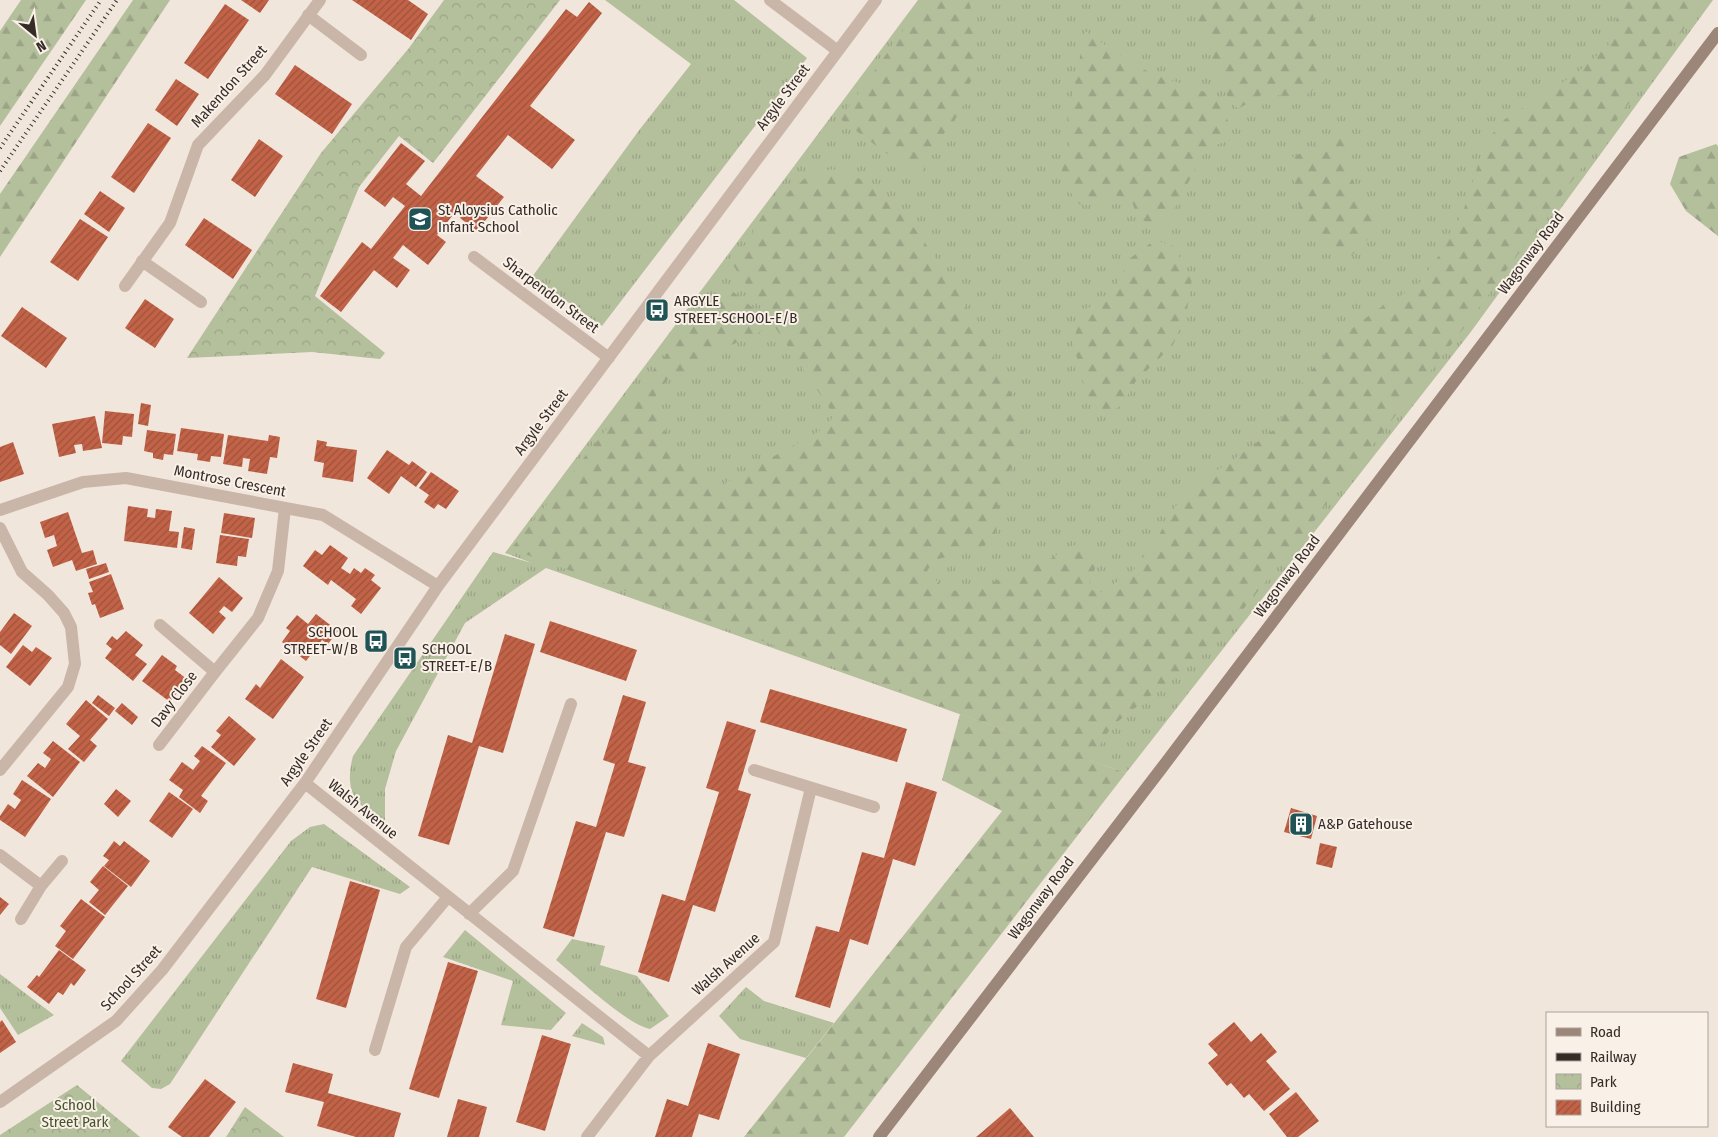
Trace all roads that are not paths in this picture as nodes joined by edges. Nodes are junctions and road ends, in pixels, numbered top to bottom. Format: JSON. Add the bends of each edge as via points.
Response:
{"nodes":[{"id":1,"x":320,"y":0,"type":"edge"},
{"id":2,"x":770,"y":0,"type":"edge"},
{"id":3,"x":876,"y":0,"type":"edge"},
{"id":4,"x":308,"y":15,"type":"junction"},
{"id":5,"x":1718,"y":33,"type":"edge"},
{"id":6,"x":838,"y":51,"type":"junction"},
{"id":7,"x":361,"y":55,"type":"dead end"},
{"id":8,"x":474,"y":257,"type":"dead end"},
{"id":9,"x":142,"y":262,"type":"junction"},
{"id":10,"x":125,"y":286,"type":"dead end"},
{"id":11,"x":201,"y":302,"type":"dead end"},
{"id":12,"x":609,"y":358,"type":"junction"},
{"id":13,"x":285,"y":508,"type":"junction"},
{"id":14,"x":0,"y":510,"type":"edge"},
{"id":15,"x":0,"y":528,"type":"edge"},
{"id":16,"x":438,"y":586,"type":"junction"},
{"id":17,"x":160,"y":625,"type":"dead end"},
{"id":18,"x":215,"y":672,"type":"junction"},
{"id":19,"x":571,"y":704,"type":"dead end"},
{"id":20,"x":159,"y":745,"type":"dead end"},
{"id":21,"x":0,"y":770,"type":"edge"},
{"id":22,"x":754,"y":770,"type":"dead end"},
{"id":23,"x":305,"y":783,"type":"junction"},
{"id":24,"x":811,"y":788,"type":"junction"},
{"id":25,"x":874,"y":807,"type":"dead end"},
{"id":26,"x":0,"y":854,"type":"edge"},
{"id":27,"x":62,"y":861,"type":"dead end"},
{"id":28,"x":239,"y":868,"type":"joint"},
{"id":29,"x":41,"y":886,"type":"junction"},
{"id":30,"x":448,"y":897,"type":"junction"},
{"id":31,"x":469,"y":914,"type":"junction"},
{"id":32,"x":21,"y":919,"type":"dead end"},
{"id":33,"x":375,"y":1050,"type":"dead end"},
{"id":34,"x":649,"y":1056,"type":"junction"},
{"id":35,"x":0,"y":1102,"type":"edge"},
{"id":36,"x":587,"y":1137,"type":"edge"},
{"id":37,"x":879,"y":1137,"type":"edge"}],
"edges":[{"from":1,"to":4,"type":"street","name":"Makendon Street"},
{"from":2,"to":6,"type":"street"},
{"from":3,"to":6,"type":"street","name":"Argyle Street"},
{"from":4,"to":7,"type":"street"},
{"from":4,"to":9,"type":"street","name":"Makendon Street","via":[[265,75],[198,145],[170,223]]},
{"from":5,"to":37,"type":"main road","name":"Wagonway Road"},
{"from":6,"to":12,"type":"street","name":"Argyle Street"},
{"from":8,"to":12,"type":"street","name":"Sharpendon Street"},
{"from":9,"to":10,"type":"street","name":"Makendon Street"},
{"from":9,"to":11,"type":"street"},
{"from":12,"to":16,"type":"street","name":"Argyle Street"},
{"from":13,"to":14,"type":"street","name":"Montrose Crescent","via":[[126,478],[83,482]]},
{"from":13,"to":16,"type":"street","name":"Montrose Crescent","via":[[323,515]]},
{"from":13,"to":18,"type":"street","name":"Davy Close","via":[[278,571],[258,618]]},
{"from":15,"to":21,"type":"street","via":[[22,572],[64,613],[71,627],[75,664],[68,687]]},
{"from":16,"to":23,"type":"street","name":"Argyle Street"},
{"from":17,"to":18,"type":"street","name":"Davy Close"},
{"from":18,"to":20,"type":"street","name":"Davy Close"},
{"from":19,"to":31,"type":"street","via":[[513,871]]},
{"from":22,"to":24,"type":"street"},
{"from":23,"to":28,"type":"street","name":"Argyle Street"},
{"from":23,"to":30,"type":"street","name":"Walsh Avenue"},
{"from":24,"to":25,"type":"street"},
{"from":24,"to":34,"type":"street","name":"Walsh Avenue","via":[[774,942]]},
{"from":26,"to":29,"type":"street"},
{"from":27,"to":29,"type":"street"},
{"from":28,"to":35,"type":"street","name":"School Street","via":[[162,970],[116,1021]]},
{"from":29,"to":32,"type":"street"},
{"from":30,"to":31,"type":"street","name":"Walsh Avenue"},
{"from":30,"to":33,"type":"street","via":[[406,947]]},
{"from":31,"to":34,"type":"street","name":"Walsh Avenue"},
{"from":34,"to":36,"type":"street","name":"Walsh Avenue"}]}
